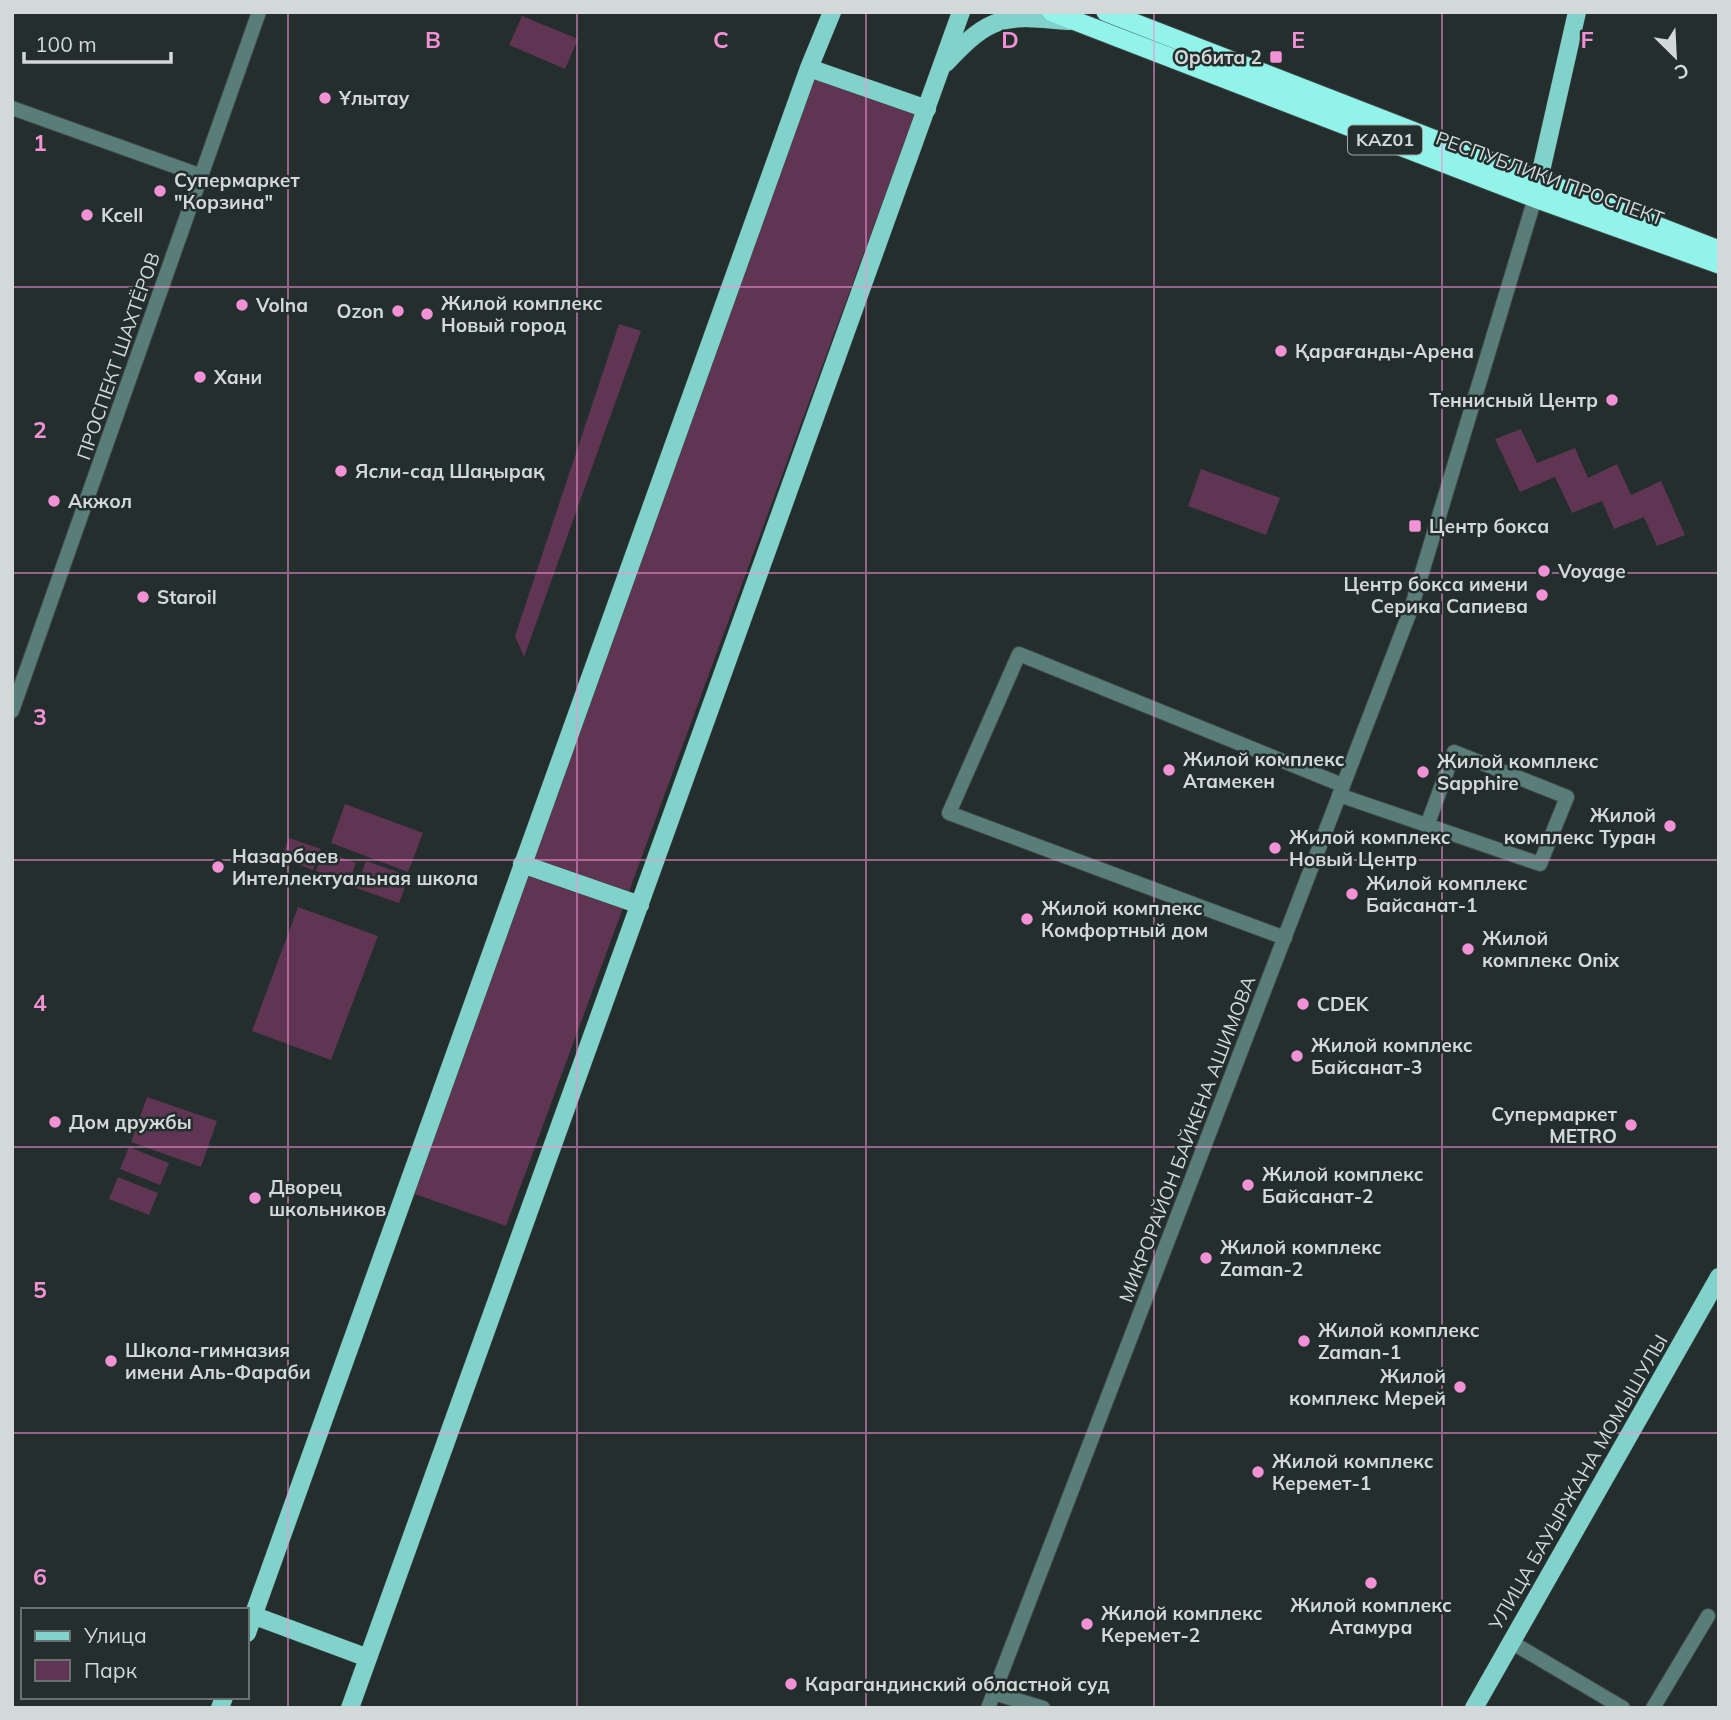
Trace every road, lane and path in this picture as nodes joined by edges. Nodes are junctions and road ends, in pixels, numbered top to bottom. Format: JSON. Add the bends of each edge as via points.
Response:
{"nodes":[{"id":1,"x":259,"y":12,"type":"edge"},
{"id":2,"x":830,"y":12,"type":"edge"},
{"id":3,"x":961,"y":12,"type":"edge"},
{"id":4,"x":1052,"y":12,"type":"edge"},
{"id":5,"x":1106,"y":12,"type":"edge"},
{"id":6,"x":1577,"y":12,"type":"edge"},
{"id":7,"x":1077,"y":22,"type":"junction"},
{"id":8,"x":812,"y":61,"type":"junction"},
{"id":9,"x":941,"y":68,"type":"junction"},
{"id":10,"x":12,"y":108,"type":"edge"},
{"id":11,"x":927,"y":109,"type":"junction"},
{"id":12,"x":202,"y":176,"type":"junction"},
{"id":13,"x":1537,"y":190,"type":"junction"},
{"id":14,"x":1719,"y":250,"type":"edge"},
{"id":15,"x":1719,"y":264,"type":"edge"},
{"id":16,"x":12,"y":711,"type":"edge"},
{"id":17,"x":1341,"y":790,"type":"junction"},
{"id":18,"x":1427,"y":823,"type":"junction"},
{"id":19,"x":522,"y":864,"type":"junction"},
{"id":20,"x":640,"y":905,"type":"junction"},
{"id":21,"x":1285,"y":938,"type":"junction"},
{"id":22,"x":1719,"y":1277,"type":"edge"},
{"id":23,"x":252,"y":1615,"type":"junction"},
{"id":24,"x":1707,"y":1616,"type":"dead end"},
{"id":25,"x":248,"y":1629,"type":"edge"},
{"id":26,"x":1511,"y":1642,"type":"junction"},
{"id":27,"x":368,"y":1658,"type":"junction"},
{"id":28,"x":994,"y":1693,"type":"junction"},
{"id":29,"x":350,"y":1708,"type":"edge"},
{"id":30,"x":988,"y":1708,"type":"edge"},
{"id":31,"x":1043,"y":1708,"type":"edge"},
{"id":32,"x":1474,"y":1708,"type":"edge"},
{"id":33,"x":1623,"y":1708,"type":"edge"},
{"id":34,"x":1653,"y":1708,"type":"edge"}],
"edges":[{"from":1,"to":12,"type":"street","name":"ПРОСПЕКТ ШАХТЁРОВ"},
{"from":2,"to":8,"type":"main road"},
{"from":3,"to":9,"type":"main road"},
{"from":4,"to":7,"type":"highway","name":"РЕСПУБЛИКИ ПРОСПЕКТ","number":"KАZ01"},
{"from":5,"to":13,"type":"highway","name":"РЕСПУБЛИКИ ПРОСПЕКТ","number":"KАZ01"},
{"from":6,"to":13,"type":"main road"},
{"from":7,"to":9,"type":"main road","via":[[1016,16],[982,29]]},
{"from":7,"to":13,"type":"highway","name":"РЕСПУБЛИКИ ПРОСПЕКТ","number":"KАZ01"},
{"from":8,"to":11,"type":"main road"},
{"from":8,"to":19,"type":"main road"},
{"from":9,"to":11,"type":"main road"},
{"from":10,"to":12,"type":"street"},
{"from":11,"to":20,"type":"main road"},
{"from":12,"to":16,"type":"street","name":"ПРОСПЕКТ ШАХТЁРОВ"},
{"from":13,"to":14,"type":"highway","name":"РЕСПУБЛИКИ ПРОСПЕКТ","number":"KАZ01"},
{"from":13,"to":15,"type":"highway","name":"РЕСПУБЛИКИ ПРОСПЕКТ","number":"KАZ01"},
{"from":13,"to":17,"type":"street","name":"МИКРОРАЙОН БАЙКЕНА АШИМОВА","via":[[1419,583]]},
{"from":17,"to":18,"type":"street"},
{"from":17,"to":21,"type":"street","name":"МИКРОРАЙОН БАЙКЕНА АШИМОВА"},
{"from":17,"to":21,"type":"street","via":[[1019,654],[949,813]]},
{"from":18,"to":18,"type":"street","via":[[1540,864],[1567,797],[1454,752]]},
{"from":19,"to":20,"type":"main road"},
{"from":19,"to":23,"type":"main road"},
{"from":20,"to":27,"type":"main road"},
{"from":21,"to":28,"type":"street","name":"МИКРОРАЙОН БАЙКЕНА АШИМОВА"},
{"from":22,"to":26,"type":"main road","name":"УЛИЦА БАУЫРЖАНА МОМЫШУЛЫ"},
{"from":23,"to":25,"type":"main road"},
{"from":23,"to":27,"type":"main road"},
{"from":24,"to":34,"type":"street"},
{"from":26,"to":32,"type":"main road","name":"УЛИЦА БАУЫРЖАНА МОМЫШУЛЫ"},
{"from":26,"to":33,"type":"street"},
{"from":27,"to":29,"type":"main road"},
{"from":28,"to":30,"type":"street","name":"МИКРОРАЙОН БАЙКЕНА АШИМОВА"},
{"from":28,"to":31,"type":"street"}]}
